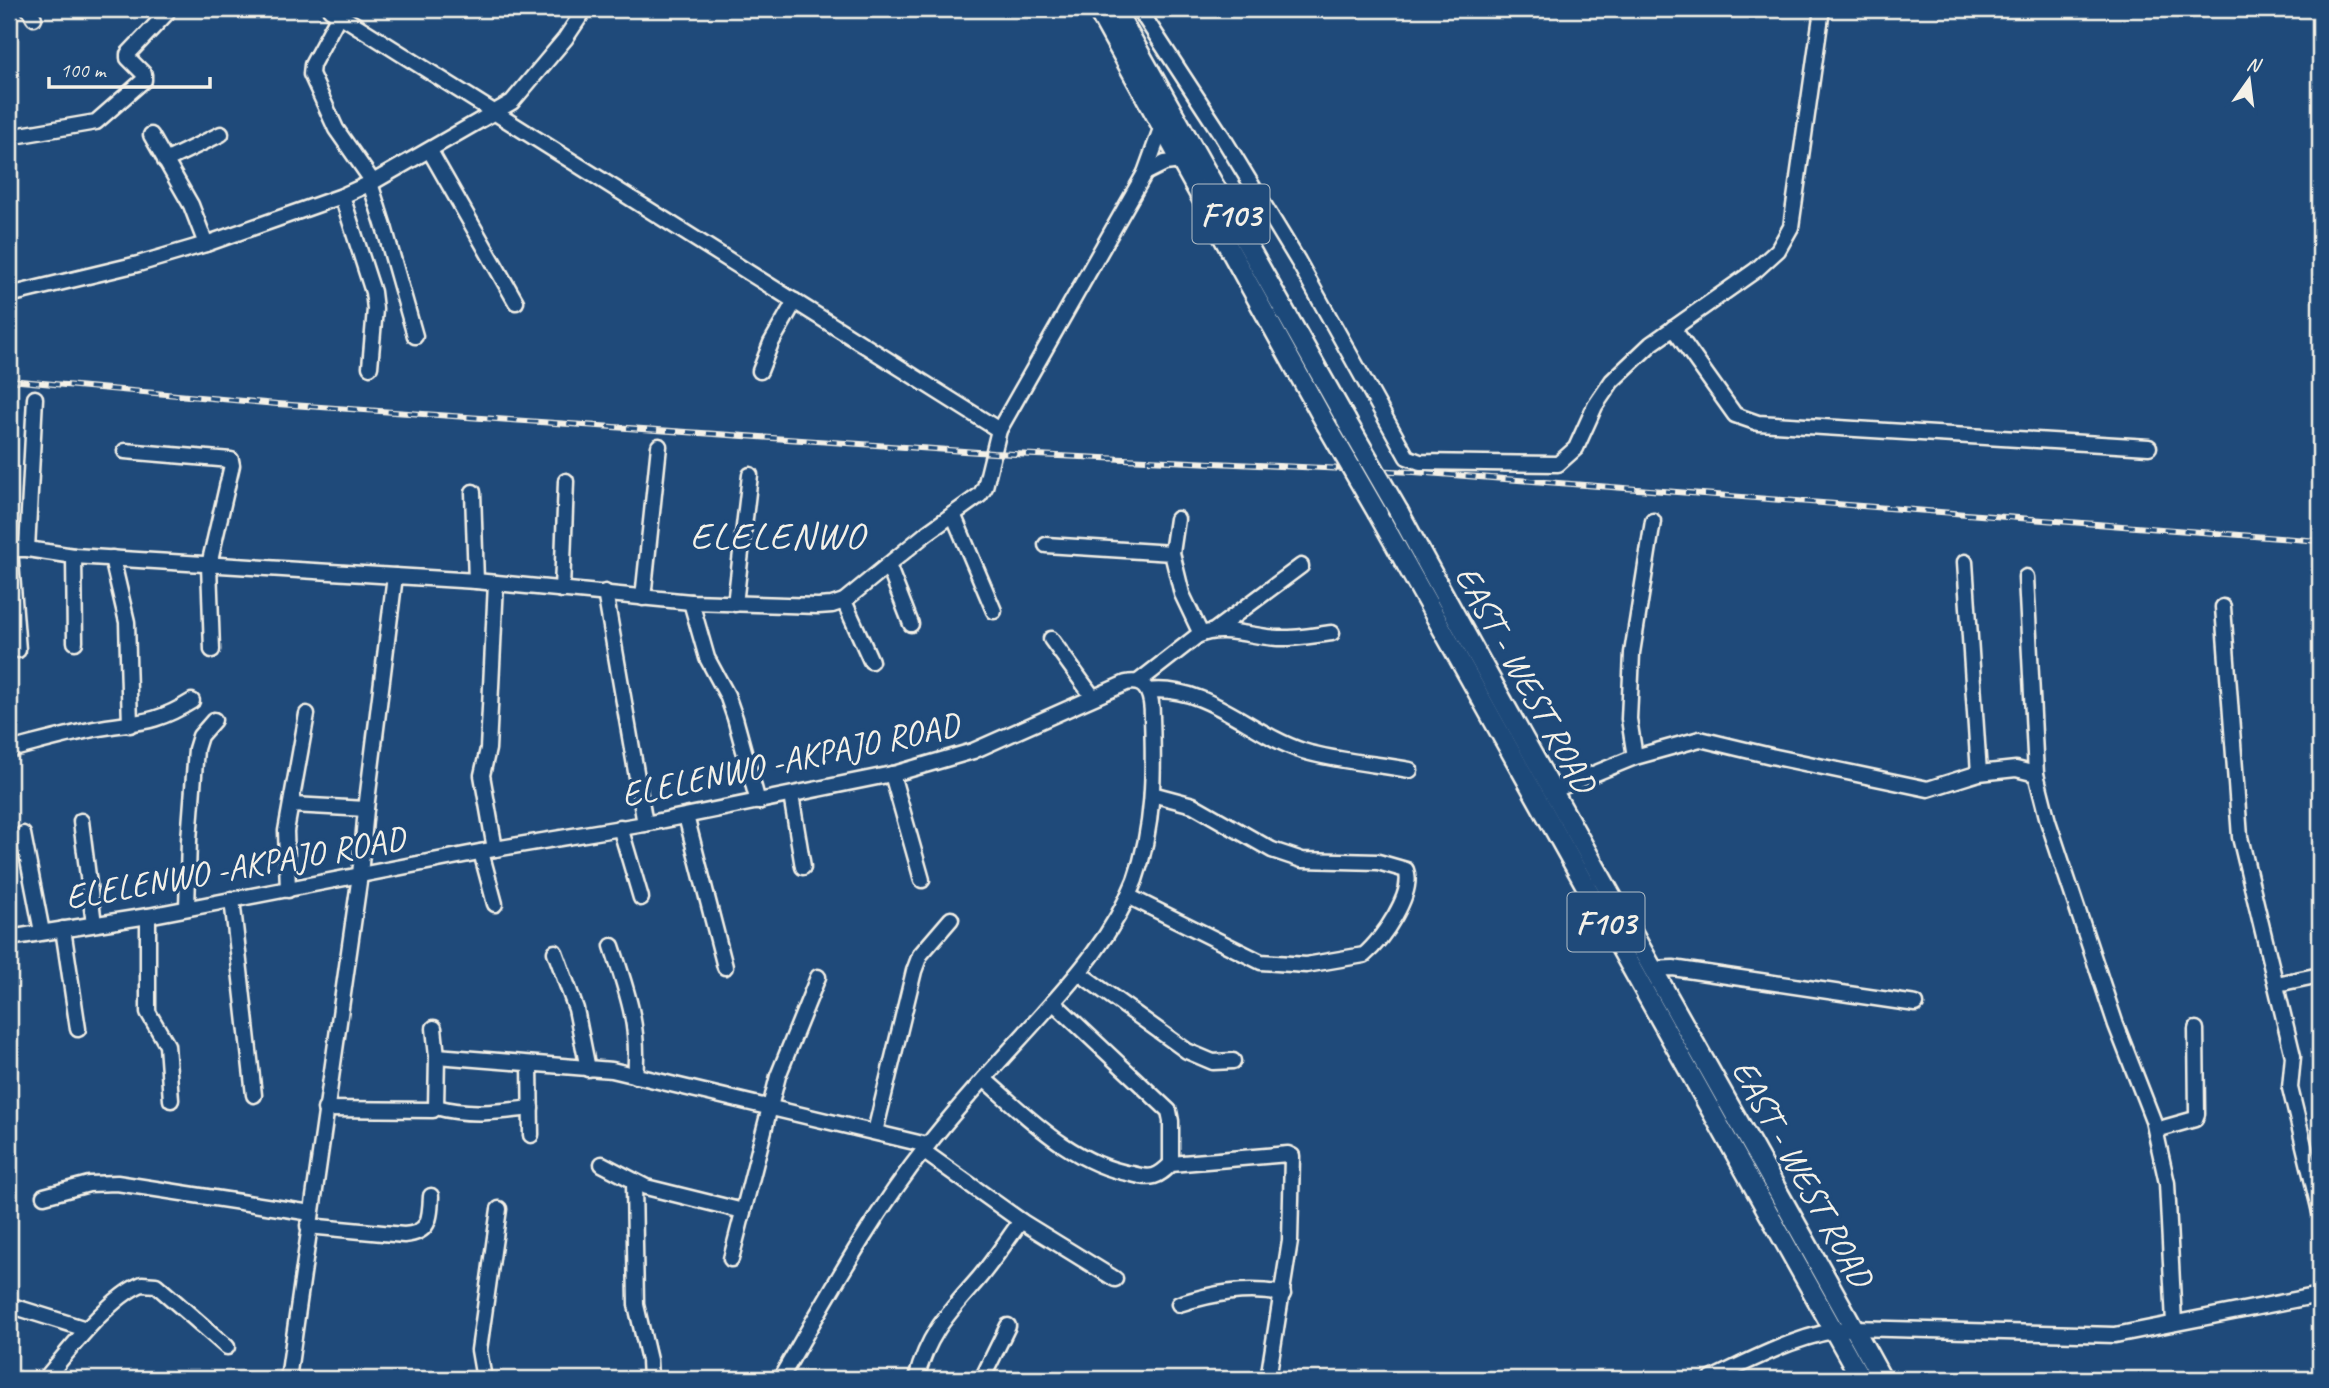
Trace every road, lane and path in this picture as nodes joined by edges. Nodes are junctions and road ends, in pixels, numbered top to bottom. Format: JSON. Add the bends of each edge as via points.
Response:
{"nodes":[{"id":1,"x":165,"y":9,"type":"edge"},
{"id":2,"x":585,"y":9,"type":"edge"},
{"id":3,"x":1097,"y":9,"type":"edge"},
{"id":4,"x":1115,"y":9,"type":"edge"},
{"id":5,"x":1139,"y":9,"type":"edge"},
{"id":6,"x":1826,"y":11,"type":"edge"},
{"id":7,"x":335,"y":12,"type":"edge"},
{"id":8,"x":495,"y":113,"type":"junction"},
{"id":9,"x":1162,"y":126,"type":"junction"},
{"id":10,"x":221,"y":134,"type":"dead end"},
{"id":11,"x":150,"y":135,"type":"dead end"},
{"id":12,"x":9,"y":137,"type":"edge"},
{"id":13,"x":430,"y":151,"type":"junction"},
{"id":14,"x":165,"y":161,"type":"junction"},
{"id":15,"x":1181,"y":161,"type":"junction"},
{"id":16,"x":1145,"y":173,"type":"junction"},
{"id":17,"x":372,"y":183,"type":"junction"},
{"id":18,"x":342,"y":196,"type":"junction"},
{"id":19,"x":206,"y":244,"type":"junction"},
{"id":20,"x":9,"y":295,"type":"edge"},
{"id":21,"x":794,"y":301,"type":"junction"},
{"id":22,"x":516,"y":302,"type":"dead end"},
{"id":23,"x":1673,"y":328,"type":"junction"},
{"id":24,"x":415,"y":337,"type":"dead end"},
{"id":25,"x":370,"y":367,"type":"dead end"},
{"id":26,"x":760,"y":371,"type":"dead end"},
{"id":27,"x":35,"y":398,"type":"dead end"},
{"id":28,"x":999,"y":430,"type":"junction"},
{"id":29,"x":659,"y":446,"type":"dead end"},
{"id":30,"x":2149,"y":447,"type":"dead end"},
{"id":31,"x":125,"y":451,"type":"dead end"},
{"id":32,"x":750,"y":475,"type":"dead end"},
{"id":33,"x":566,"y":481,"type":"dead end"},
{"id":34,"x":473,"y":492,"type":"dead end"},
{"id":35,"x":953,"y":514,"type":"junction"},
{"id":36,"x":1177,"y":519,"type":"dead end"},
{"id":37,"x":1653,"y":521,"type":"dead end"},
{"id":38,"x":1046,"y":545,"type":"dead end"},
{"id":39,"x":9,"y":549,"type":"edge"},
{"id":40,"x":27,"y":549,"type":"junction"},
{"id":41,"x":1172,"y":553,"type":"junction"},
{"id":42,"x":74,"y":556,"type":"junction"},
{"id":43,"x":112,"y":558,"type":"junction"},
{"id":44,"x":1965,"y":562,"type":"dead end"},
{"id":45,"x":209,"y":565,"type":"junction"},
{"id":46,"x":888,"y":565,"type":"junction"},
{"id":47,"x":1301,"y":566,"type":"dead end"},
{"id":48,"x":395,"y":576,"type":"junction"},
{"id":49,"x":2026,"y":578,"type":"dead end"},
{"id":50,"x":476,"y":581,"type":"junction"},
{"id":51,"x":496,"y":583,"type":"junction"},
{"id":52,"x":562,"y":590,"type":"junction"},
{"id":53,"x":605,"y":592,"type":"junction"},
{"id":54,"x":643,"y":598,"type":"junction"},
{"id":55,"x":691,"y":601,"type":"junction"},
{"id":56,"x":844,"y":601,"type":"junction"},
{"id":57,"x":735,"y":604,"type":"junction"},
{"id":58,"x":2223,"y":607,"type":"dead end"},
{"id":59,"x":994,"y":611,"type":"dead end"},
{"id":60,"x":911,"y":624,"type":"dead end"},
{"id":61,"x":1208,"y":632,"type":"junction"},
{"id":62,"x":1332,"y":633,"type":"dead end"},
{"id":63,"x":1051,"y":639,"type":"dead end"},
{"id":64,"x":75,"y":642,"type":"dead end"},
{"id":65,"x":18,"y":650,"type":"dead end"},
{"id":66,"x":212,"y":650,"type":"dead end"},
{"id":67,"x":871,"y":661,"type":"dead end"},
{"id":68,"x":1143,"y":686,"type":"junction"},
{"id":69,"x":1093,"y":697,"type":"junction"},
{"id":70,"x":192,"y":701,"type":"dead end"},
{"id":71,"x":307,"y":714,"type":"dead end"},
{"id":72,"x":214,"y":720,"type":"dead end"},
{"id":73,"x":130,"y":725,"type":"junction"},
{"id":74,"x":9,"y":750,"type":"edge"},
{"id":75,"x":1635,"y":757,"type":"junction"},
{"id":76,"x":1410,"y":770,"type":"dead end"},
{"id":77,"x":1979,"y":773,"type":"junction"},
{"id":78,"x":892,"y":774,"type":"junction"},
{"id":79,"x":2036,"y":774,"type":"junction"},
{"id":80,"x":1552,"y":791,"type":"junction"},
{"id":81,"x":1153,"y":794,"type":"junction"},
{"id":82,"x":791,"y":795,"type":"junction"},
{"id":83,"x":758,"y":802,"type":"junction"},
{"id":84,"x":293,"y":805,"type":"junction"},
{"id":85,"x":366,"y":808,"type":"junction"},
{"id":86,"x":686,"y":816,"type":"junction"},
{"id":87,"x":81,"y":821,"type":"dead end"},
{"id":88,"x":645,"y":824,"type":"junction"},
{"id":89,"x":620,"y":827,"type":"junction"},
{"id":90,"x":23,"y":834,"type":"dead end"},
{"id":91,"x":488,"y":851,"type":"junction"},
{"id":92,"x":803,"y":867,"type":"dead end"},
{"id":93,"x":360,"y":875,"type":"junction"},
{"id":94,"x":922,"y":880,"type":"dead end"},
{"id":95,"x":288,"y":890,"type":"junction"},
{"id":96,"x":1128,"y":895,"type":"junction"},
{"id":97,"x":641,"y":898,"type":"dead end"},
{"id":98,"x":233,"y":899,"type":"junction"},
{"id":99,"x":495,"y":904,"type":"dead end"},
{"id":100,"x":187,"y":908,"type":"junction"},
{"id":101,"x":148,"y":916,"type":"junction"},
{"id":102,"x":951,"y":919,"type":"dead end"},
{"id":103,"x":94,"y":924,"type":"junction"},
{"id":104,"x":63,"y":929,"type":"junction"},
{"id":105,"x":42,"y":932,"type":"junction"},
{"id":106,"x":9,"y":938,"type":"edge"},
{"id":107,"x":612,"y":946,"type":"dead end"},
{"id":108,"x":555,"y":952,"type":"dead end"},
{"id":109,"x":725,"y":967,"type":"dead end"},
{"id":110,"x":1651,"y":969,"type":"junction"},
{"id":111,"x":1079,"y":972,"type":"junction"},
{"id":112,"x":2320,"y":975,"type":"edge"},
{"id":113,"x":818,"y":977,"type":"dead end"},
{"id":114,"x":2277,"y":984,"type":"junction"},
{"id":115,"x":1053,"y":1002,"type":"junction"},
{"id":116,"x":1916,"y":1004,"type":"dead end"},
{"id":117,"x":434,"y":1028,"type":"dead end"},
{"id":118,"x":2196,"y":1028,"type":"dead end"},
{"id":119,"x":78,"y":1029,"type":"dead end"},
{"id":120,"x":437,"y":1056,"type":"junction"},
{"id":121,"x":1233,"y":1061,"type":"dead end"},
{"id":122,"x":530,"y":1064,"type":"junction"},
{"id":123,"x":587,"y":1069,"type":"junction"},
{"id":124,"x":635,"y":1076,"type":"junction"},
{"id":125,"x":984,"y":1079,"type":"junction"},
{"id":126,"x":254,"y":1095,"type":"dead end"},
{"id":127,"x":172,"y":1100,"type":"dead end"},
{"id":128,"x":436,"y":1107,"type":"junction"},
{"id":129,"x":531,"y":1108,"type":"junction"},
{"id":130,"x":770,"y":1108,"type":"junction"},
{"id":131,"x":325,"y":1109,"type":"junction"},
{"id":132,"x":2155,"y":1130,"type":"junction"},
{"id":133,"x":875,"y":1132,"type":"junction"},
{"id":134,"x":531,"y":1135,"type":"dead end"},
{"id":135,"x":925,"y":1148,"type":"junction"},
{"id":136,"x":603,"y":1164,"type":"dead end"},
{"id":137,"x":1171,"y":1164,"type":"junction"},
{"id":138,"x":634,"y":1182,"type":"junction"},
{"id":139,"x":44,"y":1196,"type":"dead end"},
{"id":140,"x":431,"y":1196,"type":"dead end"},
{"id":141,"x":499,"y":1209,"type":"dead end"},
{"id":142,"x":743,"y":1211,"type":"junction"},
{"id":143,"x":2320,"y":1212,"type":"edge"},
{"id":144,"x":309,"y":1219,"type":"junction"},
{"id":145,"x":1021,"y":1221,"type":"junction"},
{"id":146,"x":731,"y":1259,"type":"dead end"},
{"id":147,"x":1115,"y":1279,"type":"dead end"},
{"id":148,"x":1283,"y":1294,"type":"junction"},
{"id":149,"x":2320,"y":1295,"type":"edge"},
{"id":150,"x":1179,"y":1304,"type":"dead end"},
{"id":151,"x":9,"y":1305,"type":"edge"},
{"id":152,"x":2174,"y":1323,"type":"junction"},
{"id":153,"x":1008,"y":1326,"type":"dead end"},
{"id":154,"x":1853,"y":1328,"type":"junction"},
{"id":155,"x":86,"y":1329,"type":"junction"},
{"id":156,"x":1834,"y":1330,"type":"junction"},
{"id":157,"x":227,"y":1347,"type":"dead end"},
{"id":158,"x":45,"y":1379,"type":"edge"},
{"id":159,"x":288,"y":1379,"type":"edge"},
{"id":160,"x":484,"y":1379,"type":"edge"},
{"id":161,"x":650,"y":1379,"type":"edge"},
{"id":162,"x":780,"y":1379,"type":"edge"},
{"id":163,"x":916,"y":1379,"type":"edge"},
{"id":164,"x":982,"y":1379,"type":"edge"},
{"id":165,"x":1268,"y":1379,"type":"edge"},
{"id":166,"x":1711,"y":1379,"type":"edge"},
{"id":167,"x":1861,"y":1379,"type":"edge"},
{"id":168,"x":1882,"y":1379,"type":"edge"}],
"edges":[{"from":1,"to":12,"type":"street","via":[[166,14],[128,54],[145,74],[144,80],[100,120]]},
{"from":2,"to":8,"type":"street","via":[[524,91]]},
{"from":3,"to":9,"type":"main road","name":"EAST - WEST ROAD","number":"F103"},
{"from":4,"to":80,"type":"main road","name":"EAST - WEST ROAD","number":"F103","bridge":true},
{"from":5,"to":23,"type":"street","via":[[1298,261],[1407,457],[1427,463],[1558,464],[1576,448],[1612,381]]},
{"from":6,"to":23,"type":"street","via":[[1791,227],[1778,250],[1756,270]]},
{"from":7,"to":8,"type":"street"},
{"from":7,"to":17,"type":"street","via":[[311,74],[336,129]]},
{"from":8,"to":13,"type":"street"},
{"from":8,"to":21,"type":"street"},
{"from":9,"to":15,"type":"main road","name":"EAST - WEST ROAD","number":"F103"},
{"from":9,"to":16,"type":"street"},
{"from":10,"to":14,"type":"street"},
{"from":11,"to":14,"type":"street"},
{"from":13,"to":17,"type":"street"},
{"from":13,"to":22,"type":"street"},
{"from":14,"to":19,"type":"street","via":[[191,205]]},
{"from":15,"to":16,"type":"street"},
{"from":15,"to":156,"type":"main road","name":"EAST - WEST ROAD","number":"F103","bridge":true},
{"from":16,"to":28,"type":"street"},
{"from":17,"to":18,"type":"street"},
{"from":17,"to":24,"type":"street"},
{"from":18,"to":19,"type":"street"},
{"from":18,"to":25,"type":"street","via":[[373,292]]},
{"from":19,"to":20,"type":"street"},
{"from":21,"to":26,"type":"street"},
{"from":21,"to":28,"type":"street"},
{"from":23,"to":30,"type":"street","via":[[1735,415],[1758,423]]},
{"from":27,"to":40,"type":"street"},
{"from":28,"to":35,"type":"street","via":[[985,487]]},
{"from":29,"to":54,"type":"street"},
{"from":31,"to":45,"type":"street","via":[[231,460]]},
{"from":32,"to":57,"type":"street"},
{"from":33,"to":52,"type":"street"},
{"from":34,"to":50,"type":"street"},
{"from":35,"to":46,"type":"street"},
{"from":35,"to":59,"type":"street"},
{"from":36,"to":41,"type":"street"},
{"from":37,"to":75,"type":"street","via":[[1632,653],[1629,719]]},
{"from":38,"to":41,"type":"street"},
{"from":39,"to":40,"type":"street"},
{"from":39,"to":65,"type":"street"},
{"from":40,"to":42,"type":"street"},
{"from":41,"to":61,"type":"street","via":[[1182,594]]},
{"from":42,"to":43,"type":"street"},
{"from":42,"to":64,"type":"street"},
{"from":43,"to":45,"type":"street"},
{"from":43,"to":73,"type":"street","via":[[127,622]]},
{"from":44,"to":77,"type":"street"},
{"from":45,"to":48,"type":"street"},
{"from":45,"to":66,"type":"street"},
{"from":46,"to":56,"type":"street"},
{"from":46,"to":60,"type":"street"},
{"from":47,"to":61,"type":"street"},
{"from":48,"to":50,"type":"street"},
{"from":48,"to":85,"type":"street"},
{"from":49,"to":79,"type":"street"},
{"from":50,"to":51,"type":"street"},
{"from":51,"to":52,"type":"street"},
{"from":51,"to":91,"type":"street","via":[[488,749],[482,775]]},
{"from":52,"to":53,"type":"street"},
{"from":53,"to":54,"type":"street"},
{"from":53,"to":88,"type":"street"},
{"from":54,"to":55,"type":"street"},
{"from":55,"to":57,"type":"street"},
{"from":55,"to":83,"type":"street","via":[[707,658],[735,718]]},
{"from":56,"to":57,"type":"street","via":[[818,606]]},
{"from":56,"to":67,"type":"street"},
{"from":58,"to":114,"type":"street","via":[[2240,837]]},
{"from":61,"to":62,"type":"street","via":[[1280,639]]},
{"from":61,"to":68,"type":"street"},
{"from":63,"to":69,"type":"street"},
{"from":68,"to":69,"type":"street","name":"ELELENWO -AKPAJO ROAD","via":[[1126,682]]},
{"from":68,"to":76,"type":"street","via":[[1199,698],[1303,751]]},
{"from":68,"to":81,"type":"street","via":[[1152,706]]},
{"from":69,"to":78,"type":"street","name":"ELELENWO -AKPAJO ROAD","via":[[973,751]]},
{"from":70,"to":73,"type":"street","via":[[160,719]]},
{"from":71,"to":84,"type":"street"},
{"from":72,"to":100,"type":"street","via":[[196,749]]},
{"from":73,"to":74,"type":"street","via":[[98,728]]},
{"from":75,"to":77,"type":"street","via":[[1700,739],[1928,789]]},
{"from":75,"to":80,"type":"street"},
{"from":77,"to":79,"type":"street","via":[[2016,769]]},
{"from":78,"to":82,"type":"street","name":"ELELENWO -AKPAJO ROAD"},
{"from":78,"to":94,"type":"street"},
{"from":79,"to":132,"type":"street","via":[[2116,1025]]},
{"from":80,"to":110,"type":"main road","name":"EAST - WEST ROAD","number":"F103"},
{"from":81,"to":96,"type":"street"},
{"from":81,"to":96,"type":"street","via":[[1193,805],[1284,855],[1324,862],[1378,862],[1406,870],[1409,884],[1397,911],[1364,955],[1306,965],[1261,962]]},
{"from":82,"to":83,"type":"street","name":"ELELENWO -AKPAJO ROAD"},
{"from":82,"to":92,"type":"street"},
{"from":83,"to":86,"type":"street","name":"ELELENWO -AKPAJO ROAD"},
{"from":84,"to":85,"type":"street"},
{"from":84,"to":95,"type":"street","via":[[286,831]]},
{"from":85,"to":93,"type":"street"},
{"from":86,"to":88,"type":"street","name":"ELELENWO -AKPAJO ROAD"},
{"from":86,"to":109,"type":"street"},
{"from":87,"to":103,"type":"street"},
{"from":88,"to":89,"type":"street","name":"ELELENWO -AKPAJO ROAD"},
{"from":89,"to":91,"type":"street","name":"ELELENWO -AKPAJO ROAD"},
{"from":89,"to":97,"type":"street"},
{"from":90,"to":105,"type":"street"},
{"from":91,"to":93,"type":"street","name":"ELELENWO -AKPAJO ROAD"},
{"from":91,"to":99,"type":"street"},
{"from":93,"to":95,"type":"street","name":"ELELENWO -AKPAJO ROAD"},
{"from":93,"to":131,"type":"street"},
{"from":95,"to":98,"type":"street","name":"ELELENWO -AKPAJO ROAD"},
{"from":96,"to":111,"type":"street","via":[[1107,937]]},
{"from":98,"to":100,"type":"street","name":"ELELENWO -AKPAJO ROAD"},
{"from":98,"to":126,"type":"street"},
{"from":100,"to":101,"type":"street","name":"ELELENWO -AKPAJO ROAD"},
{"from":101,"to":103,"type":"street","name":"ELELENWO -AKPAJO ROAD"},
{"from":101,"to":127,"type":"street","via":[[148,1012],[167,1045]]},
{"from":102,"to":133,"type":"street","via":[[920,955],[914,971]]},
{"from":103,"to":104,"type":"street","name":"ELELENWO -AKPAJO ROAD"},
{"from":104,"to":105,"type":"street","name":"ELELENWO -AKPAJO ROAD"},
{"from":104,"to":119,"type":"street"},
{"from":105,"to":106,"type":"street","name":"ELELENWO -AKPAJO ROAD"},
{"from":107,"to":124,"type":"street","via":[[634,1016]]},
{"from":108,"to":123,"type":"street","via":[[576,1009]]},
{"from":110,"to":116,"type":"street","via":[[1673,968]]},
{"from":110,"to":154,"type":"main road","name":"EAST - WEST ROAD","number":"F103"},
{"from":111,"to":115,"type":"street"},
{"from":111,"to":121,"type":"street","via":[[1187,1051],[1213,1062]]},
{"from":112,"to":114,"type":"street"},
{"from":113,"to":130,"type":"street","via":[[786,1052]]},
{"from":114,"to":143,"type":"street","via":[[2293,1056],[2290,1088]]},
{"from":115,"to":125,"type":"street"},
{"from":115,"to":137,"type":"street","via":[[1168,1111]]},
{"from":117,"to":120,"type":"street"},
{"from":118,"to":132,"type":"street","via":[[2197,1114],[2191,1122]]},
{"from":120,"to":122,"type":"street"},
{"from":120,"to":128,"type":"street"},
{"from":122,"to":123,"type":"street"},
{"from":122,"to":129,"type":"street"},
{"from":123,"to":124,"type":"street"},
{"from":124,"to":130,"type":"street"},
{"from":125,"to":135,"type":"street"},
{"from":125,"to":137,"type":"street","via":[[1046,1133],[1098,1165],[1149,1177]]},
{"from":128,"to":129,"type":"street","via":[[484,1113]]},
{"from":128,"to":131,"type":"street"},
{"from":129,"to":134,"type":"street"},
{"from":130,"to":133,"type":"street"},
{"from":130,"to":142,"type":"street"},
{"from":131,"to":144,"type":"street"},
{"from":132,"to":152,"type":"street","via":[[2167,1183]]},
{"from":133,"to":135,"type":"street"},
{"from":135,"to":145,"type":"street"},
{"from":135,"to":162,"type":"street","via":[[845,1266]]},
{"from":136,"to":138,"type":"street"},
{"from":137,"to":148,"type":"street","via":[[1292,1156],[1290,1241]]},
{"from":138,"to":142,"type":"street"},
{"from":138,"to":161,"type":"street","via":[[636,1305]]},
{"from":139,"to":144,"type":"street","via":[[89,1184],[117,1184]]},
{"from":140,"to":144,"type":"street","via":[[425,1228],[419,1234]]},
{"from":141,"to":160,"type":"street","via":[[479,1350]]},
{"from":142,"to":146,"type":"street"},
{"from":144,"to":159,"type":"street"},
{"from":145,"to":147,"type":"street"},
{"from":145,"to":163,"type":"street","via":[[942,1321]]},
{"from":148,"to":150,"type":"street","via":[[1241,1290]]},
{"from":148,"to":165,"type":"street"},
{"from":149,"to":152,"type":"street"},
{"from":151,"to":155,"type":"street"},
{"from":152,"to":154,"type":"street","via":[[2115,1335]]},
{"from":153,"to":164,"type":"street"},
{"from":154,"to":156,"type":"street"},
{"from":154,"to":168,"type":"main road","name":"EAST - WEST ROAD","number":"F103"},
{"from":155,"to":157,"type":"street","via":[[137,1286],[151,1283]]},
{"from":155,"to":158,"type":"street"},
{"from":156,"to":166,"type":"street","via":[[1811,1334]]},
{"from":156,"to":167,"type":"main road","name":"EAST - WEST ROAD","number":"F103"}]}
